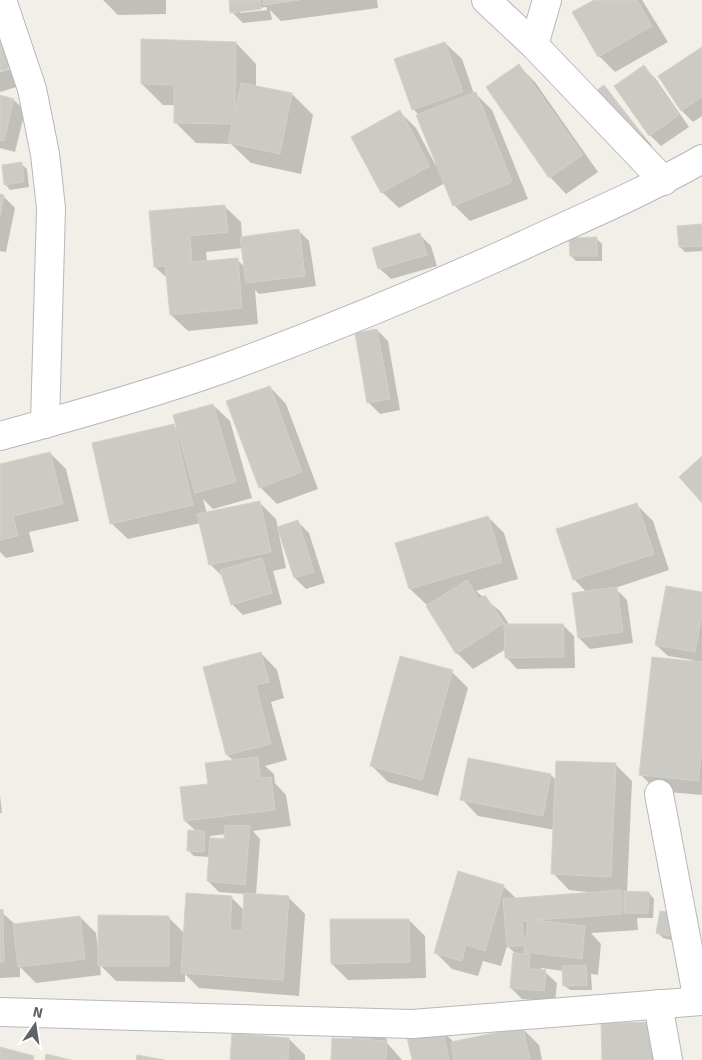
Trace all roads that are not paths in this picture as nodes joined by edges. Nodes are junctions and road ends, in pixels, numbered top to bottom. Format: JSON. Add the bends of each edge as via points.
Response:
{"nodes":[{"id":1,"x":2,"y":0,"type":"edge"},
{"id":2,"x":486,"y":0,"type":"edge"},
{"id":3,"x":547,"y":0,"type":"edge"},
{"id":4,"x":534,"y":45,"type":"junction"},
{"id":5,"x":702,"y":159,"type":"edge"},
{"id":6,"x":664,"y":181,"type":"junction"},
{"id":7,"x":45,"y":424,"type":"junction"},
{"id":8,"x":0,"y":436,"type":"edge"},
{"id":9,"x":659,"y":794,"type":"dead end"},
{"id":10,"x":700,"y":1001,"type":"edge"},
{"id":11,"x":658,"y":1004,"type":"junction"},
{"id":12,"x":0,"y":1012,"type":"edge"},
{"id":13,"x":668,"y":1060,"type":"edge"}],
"edges":[{"from":1,"to":7,"type":"street","via":[[32,89],[45,154],[51,208]]},
{"from":2,"to":4,"type":"street"},
{"from":3,"to":4,"type":"street"},
{"from":4,"to":6,"type":"street"},
{"from":5,"to":6,"type":"street"},
{"from":6,"to":7,"type":"street","via":[[446,280],[351,319],[221,369]]},
{"from":7,"to":8,"type":"street"},
{"from":9,"to":10,"type":"street"},
{"from":10,"to":11,"type":"street"},
{"from":11,"to":12,"type":"street","via":[[412,1024]]},
{"from":11,"to":13,"type":"street"}]}
